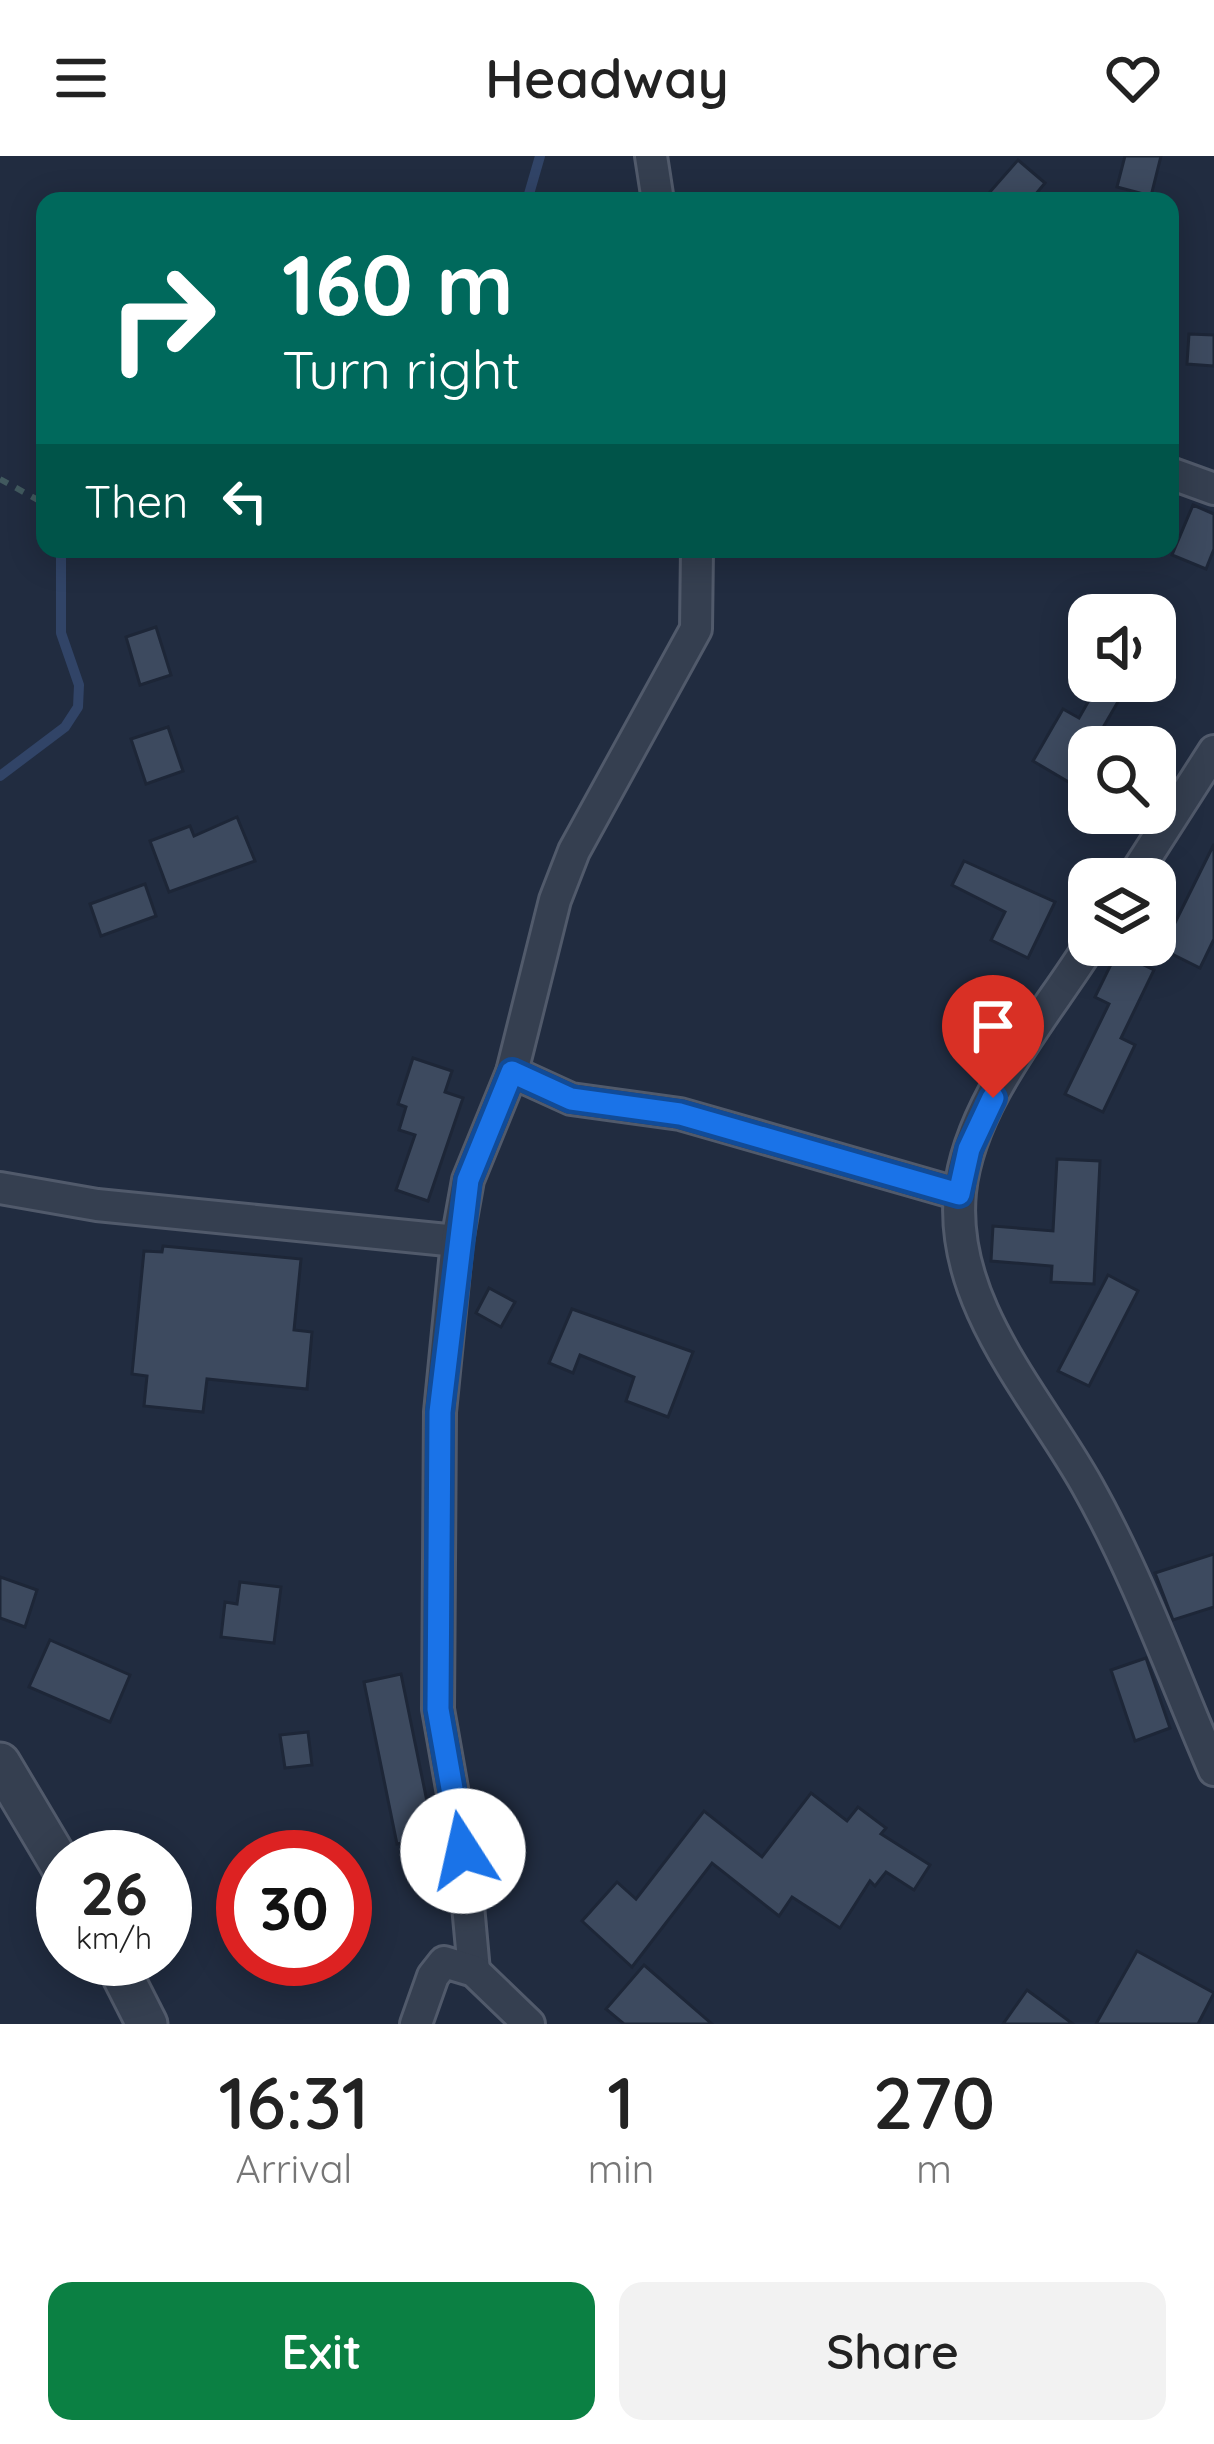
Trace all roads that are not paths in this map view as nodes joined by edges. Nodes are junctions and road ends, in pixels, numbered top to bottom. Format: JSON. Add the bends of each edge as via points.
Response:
{"nodes":[{"id":1,"x":651,"y":156,"type":"edge"},
{"id":2,"x":657,"y":192,"type":"edge"},
{"id":3,"x":1179,"y":476,"type":"edge"},
{"id":4,"x":1214,"y":489,"type":"edge"},
{"id":5,"x":697,"y":558,"type":"edge"},
{"id":6,"x":1214,"y":751,"type":"edge"},
{"id":7,"x":1145,"y":858,"type":"edge"},
{"id":8,"x":1077,"y":966,"type":"edge"},
{"id":9,"x":512,"y":1072,"type":"junction"},
{"id":10,"x":0,"y":1187,"type":"edge"},
{"id":11,"x":959,"y":1194,"type":"junction"},
{"id":12,"x":457,"y":1240,"type":"junction"},
{"id":13,"x":0,"y":1763,"type":"edge"},
{"id":14,"x":1214,"y":1770,"type":"edge"},
{"id":15,"x":40,"y":1830,"type":"edge"},
{"id":16,"x":474,"y":1971,"type":"junction"},
{"id":17,"x":128,"y":1986,"type":"edge"},
{"id":18,"x":147,"y":2024,"type":"edge"},
{"id":19,"x":416,"y":2024,"type":"edge"},
{"id":20,"x":529,"y":2024,"type":"edge"}],
"edges":[{"from":1,"to":2,"type":"street"},
{"from":3,"to":4,"type":"street"},
{"from":5,"to":9,"type":"street","via":[[696,629],[574,851]]},
{"from":6,"to":7,"type":"street"},
{"from":8,"to":11,"type":"street","via":[[993,1098]]},
{"from":9,"to":11,"type":"street","via":[[571,1099],[680,1114]]},
{"from":9,"to":12,"type":"street","via":[[468,1180]]},
{"from":10,"to":12,"type":"street","via":[[97,1205]]},
{"from":11,"to":14,"type":"street","via":[[964,1257],[993,1335],[1090,1489]]},
{"from":12,"to":16,"type":"street","via":[[440,1412],[438,1709]]},
{"from":13,"to":15,"type":"street"},
{"from":16,"to":19,"type":"street","via":[[444,1962]]},
{"from":16,"to":20,"type":"street"},
{"from":17,"to":18,"type":"street"}]}
